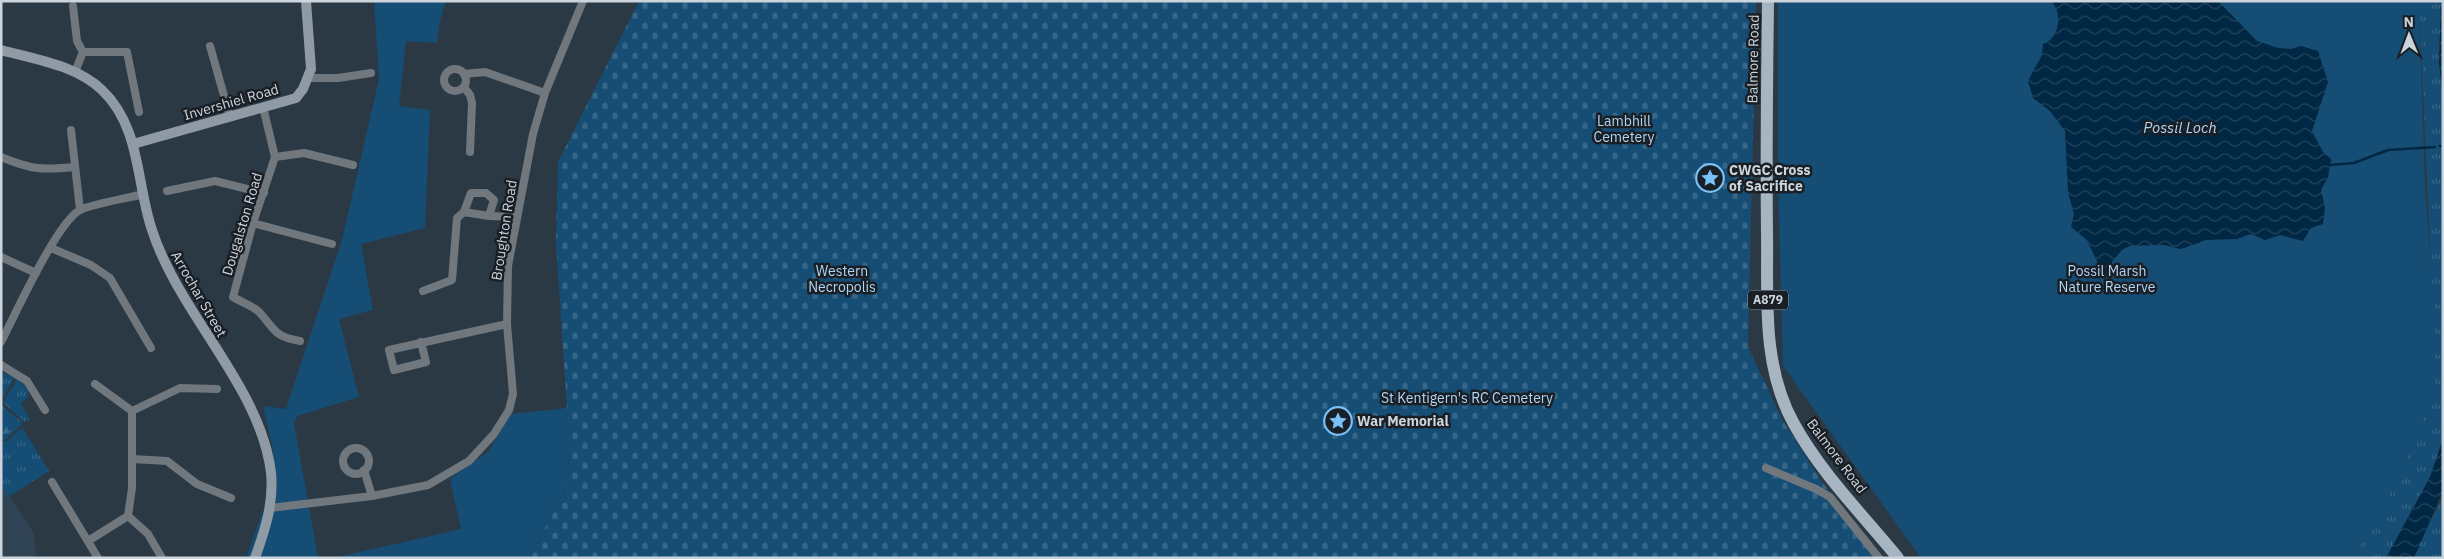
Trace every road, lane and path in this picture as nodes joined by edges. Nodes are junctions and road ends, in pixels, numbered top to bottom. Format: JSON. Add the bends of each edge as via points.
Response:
{"nodes":[{"id":1,"x":306,"y":1,"type":"edge"},
{"id":2,"x":583,"y":1,"type":"edge"},
{"id":3,"x":1768,"y":1,"type":"edge"},
{"id":4,"x":73,"y":6,"type":"dead end"},
{"id":5,"x":210,"y":46,"type":"dead end"},
{"id":6,"x":1,"y":50,"type":"edge"},
{"id":7,"x":83,"y":52,"type":"junction"},
{"id":8,"x":75,"y":72,"type":"junction"},
{"id":9,"x":371,"y":73,"type":"dead end"},
{"id":10,"x":464,"y":74,"type":"junction"},
{"id":11,"x":309,"y":78,"type":"junction"},
{"id":12,"x":464,"y":87,"type":"junction"},
{"id":13,"x":545,"y":93,"type":"junction"},
{"id":14,"x":263,"y":107,"type":"junction"},
{"id":15,"x":139,"y":112,"type":"dead end"},
{"id":16,"x":230,"y":116,"type":"junction"},
{"id":17,"x":72,"y":130,"type":"dead end"},
{"id":18,"x":133,"y":144,"type":"junction"},
{"id":19,"x":470,"y":152,"type":"dead end"},
{"id":20,"x":1,"y":157,"type":"edge"},
{"id":21,"x":275,"y":157,"type":"junction"},
{"id":22,"x":353,"y":165,"type":"dead end"},
{"id":23,"x":75,"y":167,"type":"junction"},
{"id":24,"x":167,"y":191,"type":"dead end"},
{"id":25,"x":144,"y":194,"type":"junction"},
{"id":26,"x":264,"y":194,"type":"junction"},
{"id":27,"x":80,"y":210,"type":"junction"},
{"id":28,"x":464,"y":212,"type":"junction"},
{"id":29,"x":489,"y":216,"type":"junction"},
{"id":30,"x":517,"y":217,"type":"junction"},
{"id":31,"x":253,"y":223,"type":"junction"},
{"id":32,"x":332,"y":244,"type":"dead end"},
{"id":33,"x":51,"y":248,"type":"junction"},
{"id":34,"x":1,"y":257,"type":"edge"},
{"id":35,"x":36,"y":273,"type":"junction"},
{"id":36,"x":423,"y":291,"type":"dead end"},
{"id":37,"x":506,"y":324,"type":"junction"},
{"id":38,"x":1,"y":342,"type":"edge"},
{"id":39,"x":300,"y":342,"type":"dead end"},
{"id":40,"x":422,"y":342,"type":"junction"},
{"id":41,"x":151,"y":348,"type":"dead end"},
{"id":42,"x":1,"y":365,"type":"edge"},
{"id":43,"x":95,"y":384,"type":"dead end"},
{"id":44,"x":217,"y":389,"type":"dead end"},
{"id":45,"x":45,"y":410,"type":"dead end"},
{"id":46,"x":132,"y":411,"type":"junction"},
{"id":47,"x":132,"y":459,"type":"junction"},
{"id":48,"x":1766,"y":468,"type":"dead end"},
{"id":49,"x":364,"y":470,"type":"dead end"},
{"id":50,"x":52,"y":482,"type":"dead end"},
{"id":51,"x":372,"y":496,"type":"junction"},
{"id":52,"x":231,"y":498,"type":"dead end"},
{"id":53,"x":270,"y":508,"type":"junction"},
{"id":54,"x":128,"y":516,"type":"junction"},
{"id":55,"x":88,"y":541,"type":"junction"},
{"id":56,"x":98,"y":558,"type":"edge"},
{"id":57,"x":162,"y":558,"type":"edge"},
{"id":58,"x":255,"y":558,"type":"edge"},
{"id":59,"x":1879,"y":558,"type":"edge"},
{"id":60,"x":1898,"y":558,"type":"edge"}],
"edges":[{"from":1,"to":11,"type":"street"},
{"from":2,"to":13,"type":"street","name":"Broughton Road"},
{"from":3,"to":60,"type":"main road","name":"Balmore Road","number":"A879","via":[[1768,313],[1774,375],[1794,423],[1817,459]]},
{"from":4,"to":7,"type":"street","via":[[77,41]]},
{"from":5,"to":16,"type":"street"},
{"from":6,"to":8,"type":"street","name":"Arrochar Street"},
{"from":7,"to":8,"type":"street"},
{"from":7,"to":15,"type":"street","via":[[127,52]]},
{"from":8,"to":18,"type":"street","name":"Arrochar Street","via":[[102,89],[119,109]]},
{"from":9,"to":11,"type":"street"},
{"from":10,"to":12,"type":"street"},
{"from":10,"to":12,"type":"street","via":[[452,69],[443,79],[450,91]]},
{"from":10,"to":13,"type":"street","via":[[485,72]]},
{"from":11,"to":14,"type":"street","name":"Invershiel Road","via":[[296,98]]},
{"from":12,"to":19,"type":"street","via":[[472,103]]},
{"from":13,"to":30,"type":"street","name":"Broughton Road","via":[[533,134]]},
{"from":14,"to":16,"type":"street","name":"Invershiel Road"},
{"from":14,"to":21,"type":"street","name":"Dougalston Road"},
{"from":16,"to":18,"type":"street","name":"Invershiel Road"},
{"from":17,"to":23,"type":"street"},
{"from":18,"to":25,"type":"street","name":"Arrochar Street"},
{"from":20,"to":23,"type":"street","via":[[24,167],[42,170]]},
{"from":21,"to":22,"type":"street","via":[[304,153]]},
{"from":21,"to":26,"type":"street","name":"Dougalston Road"},
{"from":23,"to":27,"type":"street"},
{"from":24,"to":26,"type":"street","via":[[215,180]]},
{"from":25,"to":27,"type":"street"},
{"from":25,"to":53,"type":"street","name":"Arrochar Street","via":[[163,264],[255,415],[271,473]]},
{"from":26,"to":31,"type":"street","name":"Dougalston Road"},
{"from":27,"to":33,"type":"street","via":[[68,221]]},
{"from":28,"to":29,"type":"street"},
{"from":28,"to":29,"type":"street","via":[[471,193],[486,193],[494,200]]},
{"from":28,"to":36,"type":"street","via":[[457,218],[452,280]]},
{"from":29,"to":30,"type":"street"},
{"from":30,"to":37,"type":"street","name":"Broughton Road","via":[[508,266]]},
{"from":31,"to":32,"type":"street"},
{"from":31,"to":39,"type":"street","name":"Dougalston Road","via":[[233,297],[259,312],[272,330],[286,339]]},
{"from":33,"to":35,"type":"street"},
{"from":33,"to":41,"type":"street","via":[[91,265],[110,278]]},
{"from":34,"to":35,"type":"street"},
{"from":35,"to":38,"type":"street"},
{"from":37,"to":40,"type":"street"},
{"from":37,"to":51,"type":"street","name":"Broughton Road","via":[[513,394],[494,434],[469,461],[428,485]]},
{"from":40,"to":40,"type":"street","via":[[390,350],[394,370],[426,362]]},
{"from":42,"to":45,"type":"street","via":[[27,381]]},
{"from":43,"to":46,"type":"street"},
{"from":44,"to":46,"type":"street","via":[[180,388]]},
{"from":46,"to":47,"type":"street"},
{"from":47,"to":52,"type":"street","via":[[167,461],[197,484]]},
{"from":47,"to":54,"type":"street"},
{"from":48,"to":59,"type":"street","via":[[1830,497]]},
{"from":49,"to":51,"type":"street"},
{"from":50,"to":55,"type":"street"},
{"from":51,"to":53,"type":"street","name":"Broughton Road"},
{"from":53,"to":58,"type":"street","name":"Arrochar Street"},
{"from":54,"to":55,"type":"street"},
{"from":54,"to":57,"type":"street","via":[[148,534]]},
{"from":55,"to":56,"type":"street"}]}
